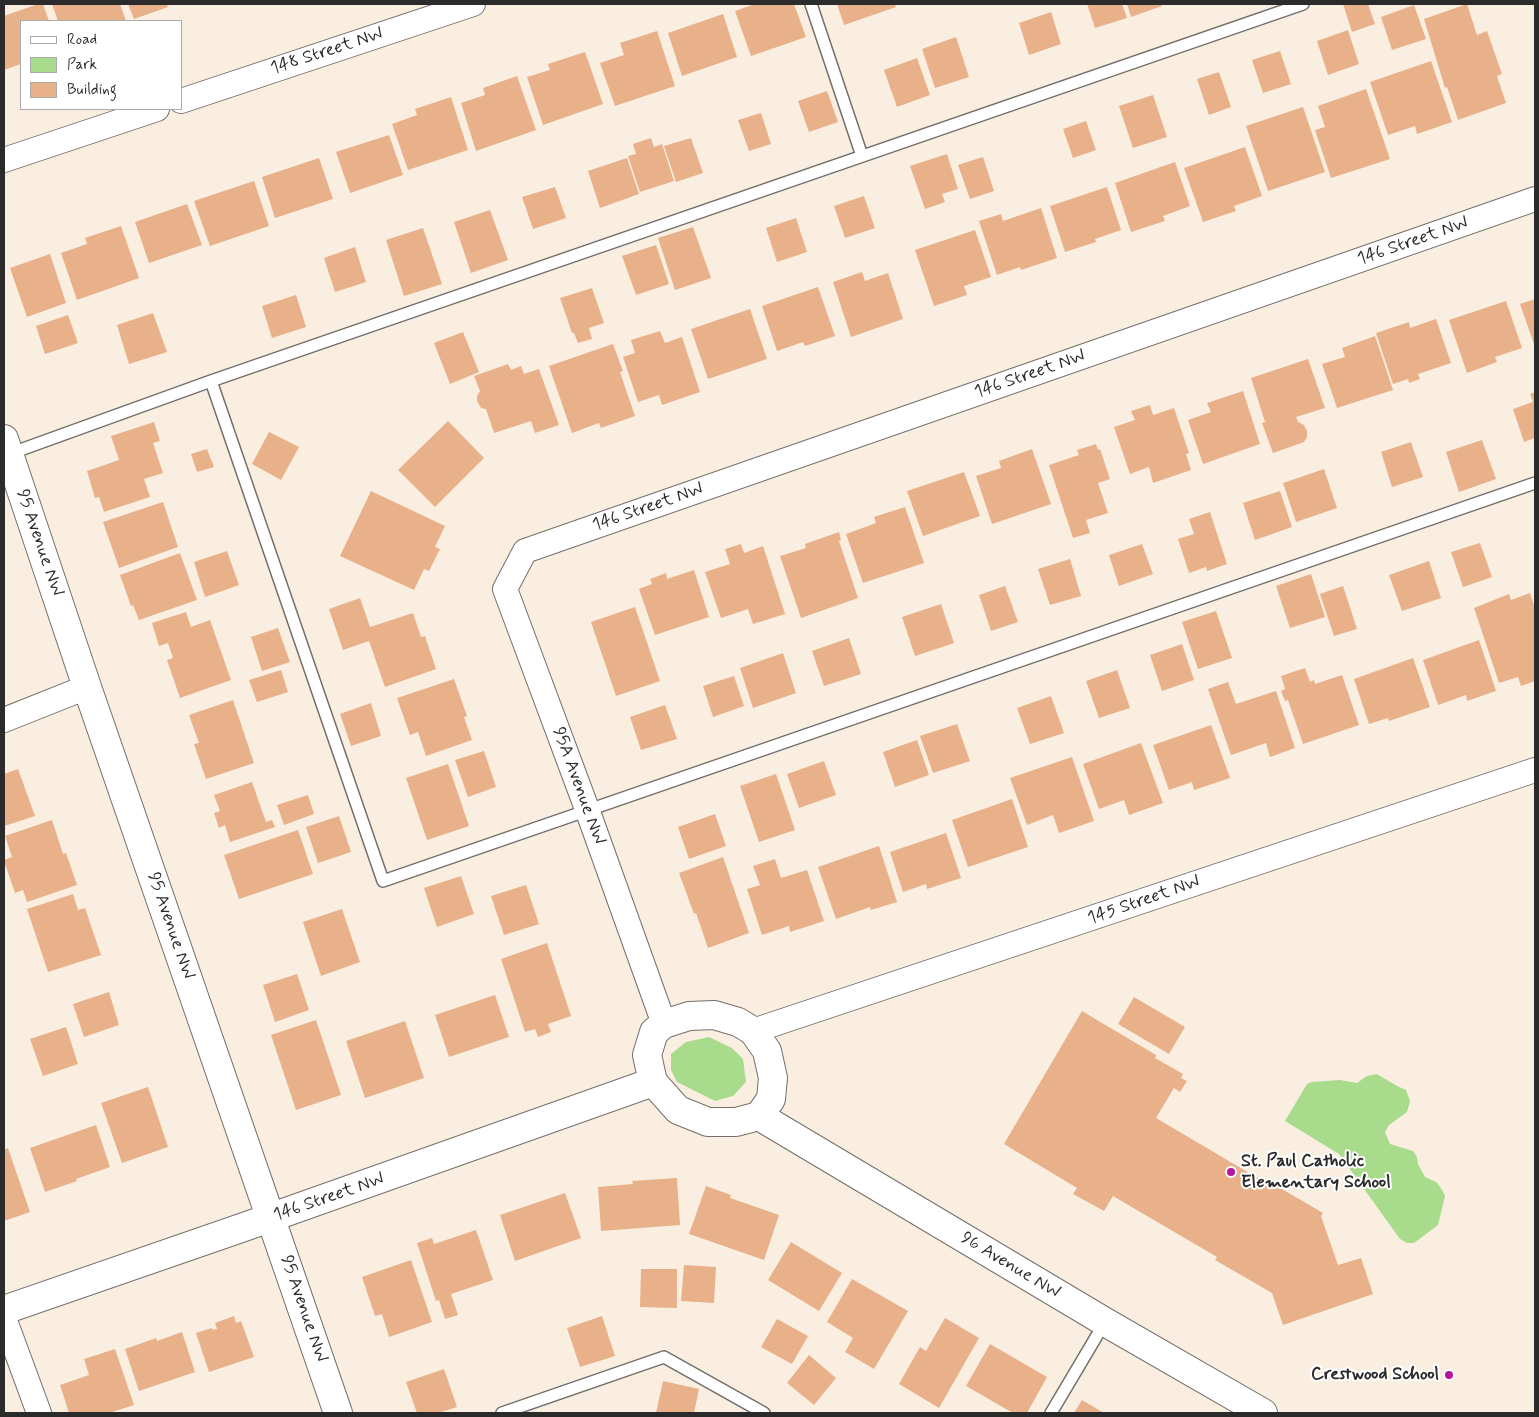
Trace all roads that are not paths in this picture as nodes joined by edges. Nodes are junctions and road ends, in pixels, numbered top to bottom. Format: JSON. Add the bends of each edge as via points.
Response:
{"nodes":[{"id":1,"x":473,"y":4,"type":"edge"},
{"id":2,"x":811,"y":4,"type":"edge"},
{"id":3,"x":1303,"y":4,"type":"edge"},
{"id":4,"x":182,"y":101,"type":"edge"},
{"id":5,"x":155,"y":110,"type":"edge"},
{"id":6,"x":862,"y":156,"type":"junction"},
{"id":7,"x":4,"y":160,"type":"edge"},
{"id":8,"x":1535,"y":199,"type":"edge"},
{"id":9,"x":211,"y":381,"type":"junction"},
{"id":10,"x":6,"y":447,"type":"edge"},
{"id":11,"x":1535,"y":483,"type":"edge"},
{"id":12,"x":525,"y":551,"type":"joint"},
{"id":13,"x":87,"y":687,"type":"junction"},
{"id":14,"x":4,"y":720,"type":"edge"},
{"id":15,"x":1535,"y":770,"type":"edge"},
{"id":16,"x":587,"y":810,"type":"junction"},
{"id":17,"x":664,"y":1024,"type":"junction"},
{"id":18,"x":753,"y":1031,"type":"junction"},
{"id":19,"x":653,"y":1082,"type":"junction"},
{"id":20,"x":759,"y":1116,"type":"junction"},
{"id":21,"x":271,"y":1218,"type":"junction"},
{"id":22,"x":4,"y":1310,"type":"edge"},
{"id":23,"x":4,"y":1318,"type":"edge"},
{"id":24,"x":1105,"y":1322,"type":"junction"},
{"id":25,"x":39,"y":1413,"type":"edge"},
{"id":26,"x":338,"y":1413,"type":"edge"},
{"id":27,"x":502,"y":1413,"type":"edge"},
{"id":28,"x":764,"y":1413,"type":"edge"},
{"id":29,"x":1051,"y":1413,"type":"edge"},
{"id":30,"x":1263,"y":1413,"type":"edge"}],
"edges":[{"from":1,"to":4,"type":"street","name":"148 Street NW"},
{"from":2,"to":6,"type":"lane"},
{"from":3,"to":6,"type":"lane"},
{"from":5,"to":7,"type":"street"},
{"from":6,"to":9,"type":"lane"},
{"from":8,"to":12,"type":"street","name":"146 Street NW"},
{"from":9,"to":10,"type":"lane"},
{"from":9,"to":16,"type":"lane","via":[[383,880]]},
{"from":10,"to":13,"type":"street","name":"95 Avenue NW"},
{"from":11,"to":16,"type":"lane"},
{"from":12,"to":16,"type":"street","name":"95A Avenue NW","via":[[505,589]]},
{"from":13,"to":14,"type":"street"},
{"from":13,"to":21,"type":"street","name":"95 Avenue NW"},
{"from":15,"to":18,"type":"street","name":"145 Street NW"},
{"from":16,"to":17,"type":"street","name":"95A Avenue NW"},
{"from":17,"to":18,"type":"street","via":[[689,1016],[714,1015],[738,1022]]},
{"from":17,"to":19,"type":"street","via":[[654,1032],[647,1055]]},
{"from":18,"to":20,"type":"street","via":[[767,1051],[773,1078],[771,1099]]},
{"from":19,"to":20,"type":"street","via":[[678,1110],[708,1122],[736,1122]]},
{"from":19,"to":21,"type":"street","name":"146 Street NW"},
{"from":20,"to":24,"type":"street","name":"96 Avenue NW"},
{"from":21,"to":22,"type":"street","name":"146 Street NW"},
{"from":21,"to":26,"type":"street","name":"95 Avenue NW"},
{"from":23,"to":25,"type":"street"},
{"from":24,"to":29,"type":"lane"},
{"from":24,"to":30,"type":"street","name":"96 Avenue NW"},
{"from":27,"to":28,"type":"lane","via":[[664,1357]]}]}
